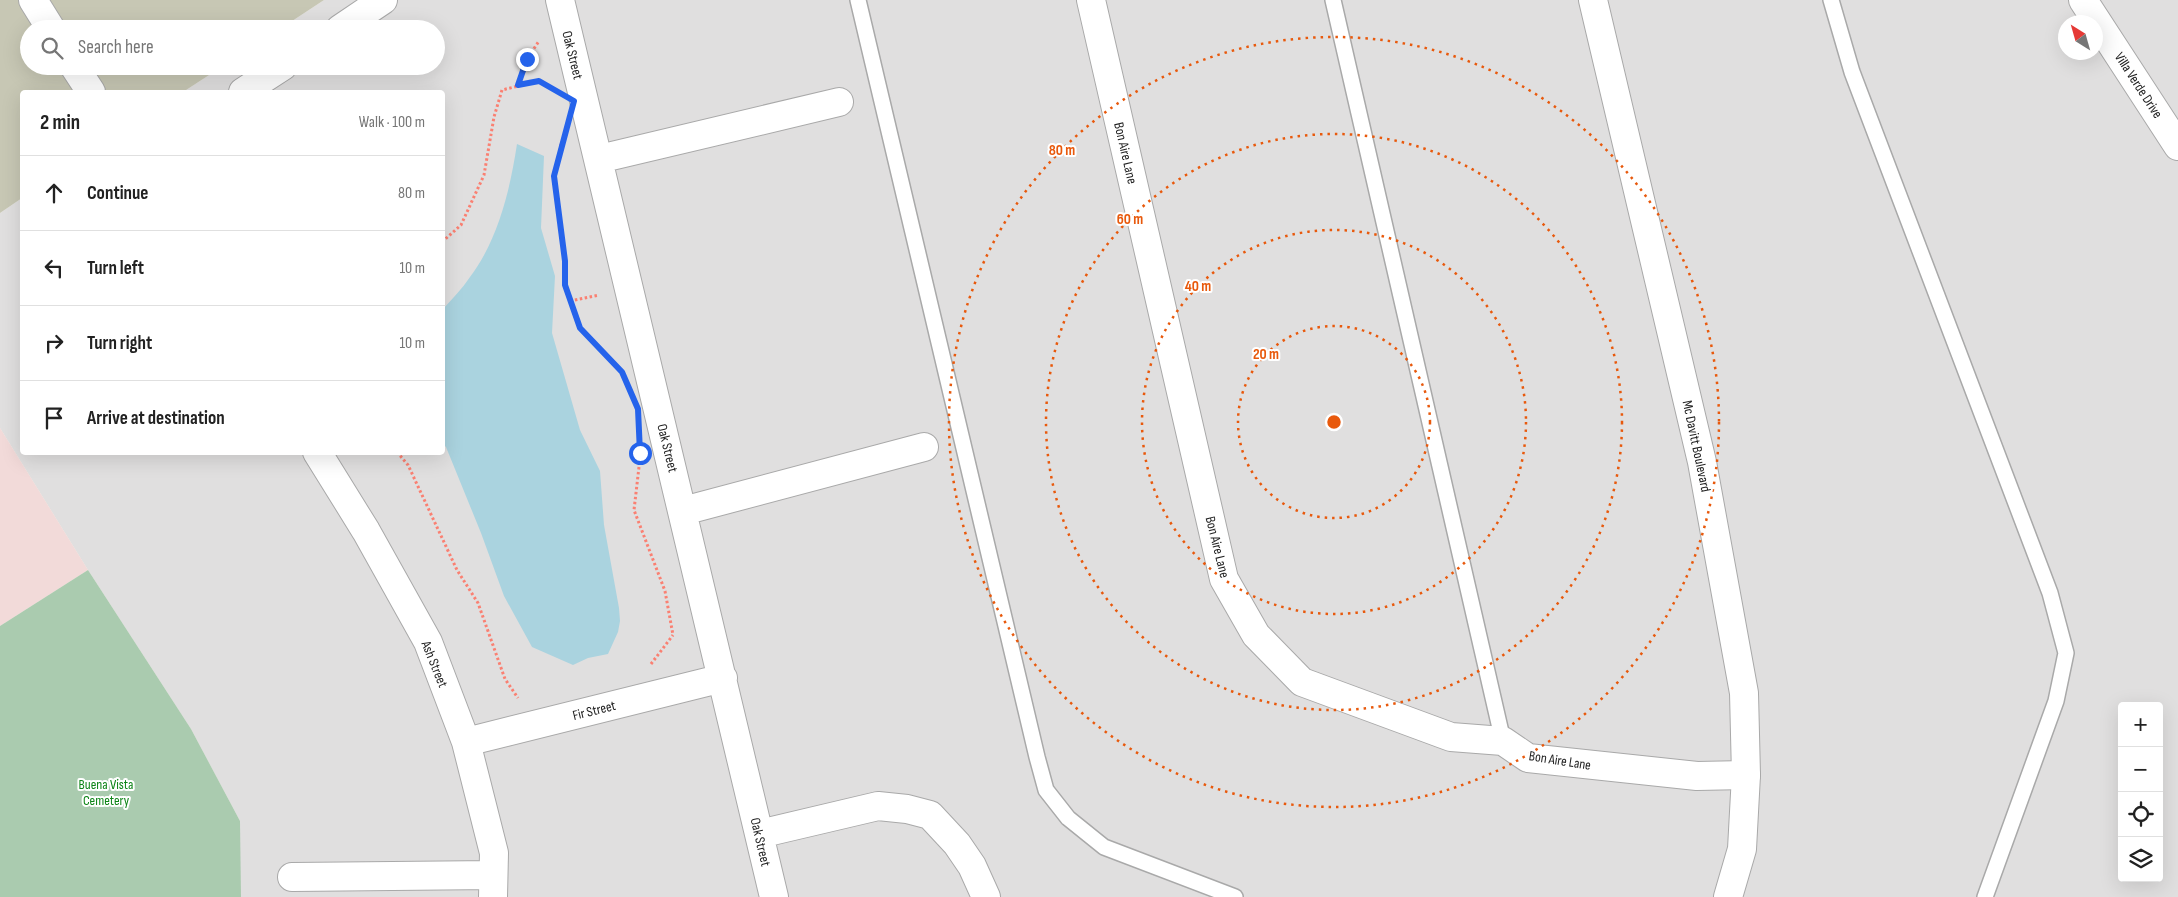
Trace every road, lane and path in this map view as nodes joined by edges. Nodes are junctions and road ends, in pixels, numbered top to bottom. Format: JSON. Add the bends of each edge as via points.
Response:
{"nodes":[{"id":1,"x":33,"y":0,"type":"edge"},
{"id":2,"x":383,"y":0,"type":"edge"},
{"id":3,"x":858,"y":0,"type":"edge"},
{"id":4,"x":1090,"y":0,"type":"edge"},
{"id":5,"x":1333,"y":0,"type":"edge"},
{"id":6,"x":1593,"y":0,"type":"edge"},
{"id":7,"x":1831,"y":0,"type":"edge"},
{"id":8,"x":2083,"y":0,"type":"edge"},
{"id":9,"x":563,"y":10,"type":"edge"},
{"id":10,"x":45,"y":20,"type":"edge"},
{"id":11,"x":353,"y":20,"type":"edge"},
{"id":12,"x":80,"y":75,"type":"edge"},
{"id":13,"x":269,"y":75,"type":"edge"},
{"id":14,"x":518,"y":85,"type":"junction"},
{"id":15,"x":553,"y":89,"type":"dead end"},
{"id":16,"x":90,"y":90,"type":"edge"},
{"id":17,"x":246,"y":90,"type":"edge"},
{"id":18,"x":839,"y":102,"type":"dead end"},
{"id":19,"x":563,"y":138,"type":"dead end"},
{"id":20,"x":2178,"y":146,"type":"edge"},
{"id":21,"x":599,"y":159,"type":"junction"},
{"id":22,"x":445,"y":239,"type":"edge"},
{"id":23,"x":616,"y":365,"type":"dead end"},
{"id":24,"x":924,"y":447,"type":"dead end"},
{"id":25,"x":319,"y":455,"type":"edge"},
{"id":26,"x":400,"y":455,"type":"edge"},
{"id":27,"x":639,"y":463,"type":"dead end"},
{"id":28,"x":683,"y":511,"type":"junction"},
{"id":29,"x":643,"y":668,"type":"dead end"},
{"id":30,"x":723,"y":678,"type":"junction"},
{"id":31,"x":526,"y":697,"type":"dead end"},
{"id":32,"x":1503,"y":741,"type":"junction"},
{"id":33,"x":466,"y":742,"type":"junction"},
{"id":34,"x":1746,"y":775,"type":"junction"},
{"id":35,"x":759,"y":834,"type":"junction"},
{"id":36,"x":292,"y":877,"type":"dead end"},
{"id":37,"x":493,"y":886,"type":"edge"},
{"id":38,"x":774,"y":897,"type":"edge"},
{"id":39,"x":986,"y":897,"type":"edge"},
{"id":40,"x":1235,"y":897,"type":"edge"},
{"id":41,"x":1728,"y":897,"type":"edge"},
{"id":42,"x":1985,"y":897,"type":"edge"}],
"edges":[{"from":1,"to":10,"type":"street"},
{"from":2,"to":11,"type":"street"},
{"from":3,"to":40,"type":"lane","via":[[1046,790],[1068,818],[1104,847]]},
{"from":4,"to":32,"type":"street","name":"Bon Aire Lane","via":[[1224,579],[1256,635],[1302,682],[1450,737]]},
{"from":5,"to":32,"type":"lane"},
{"from":6,"to":34,"type":"street","name":"Mc Davitt Boulevard","via":[[1702,462],[1744,693]]},
{"from":7,"to":42,"type":"lane","via":[[1852,72],[2050,592],[2066,653],[2056,701]]},
{"from":8,"to":20,"type":"street","name":"Villa Verde Drive"},
{"from":9,"to":14,"type":"path","via":[[527,59]]},
{"from":9,"to":21,"type":"street","name":"Oak Street"},
{"from":12,"to":16,"type":"street"},
{"from":13,"to":17,"type":"street"},
{"from":14,"to":15,"type":"path","via":[[539,81]]},
{"from":14,"to":22,"type":"path","via":[[502,90],[484,175],[461,225]]},
{"from":18,"to":21,"type":"street"},
{"from":19,"to":23,"type":"path","via":[[554,176],[565,285],[580,328]]},
{"from":21,"to":28,"type":"street","name":"Oak Street"},
{"from":24,"to":28,"type":"street"},
{"from":25,"to":33,"type":"street","name":"Ash Street","via":[[428,642]]},
{"from":26,"to":31,"type":"path","via":[[408,465],[457,570],[478,603],[505,679],[518,698]]},
{"from":27,"to":29,"type":"path","via":[[634,510],[664,591],[673,635]]},
{"from":28,"to":30,"type":"street","name":"Oak Street"},
{"from":30,"to":33,"type":"street","name":"Fir Street"},
{"from":30,"to":35,"type":"street","name":"Oak Street"},
{"from":32,"to":34,"type":"street","name":"Bon Aire Lane","via":[[1528,758],[1697,776]]},
{"from":33,"to":37,"type":"street","name":"Ash Street","via":[[494,853]]},
{"from":34,"to":41,"type":"street","name":"Mc Davitt Boulevard","via":[[1742,849]]},
{"from":35,"to":38,"type":"street","name":"Oak Street"},
{"from":35,"to":39,"type":"street","via":[[878,806],[930,815],[958,844]]},
{"from":36,"to":37,"type":"street"}]}
